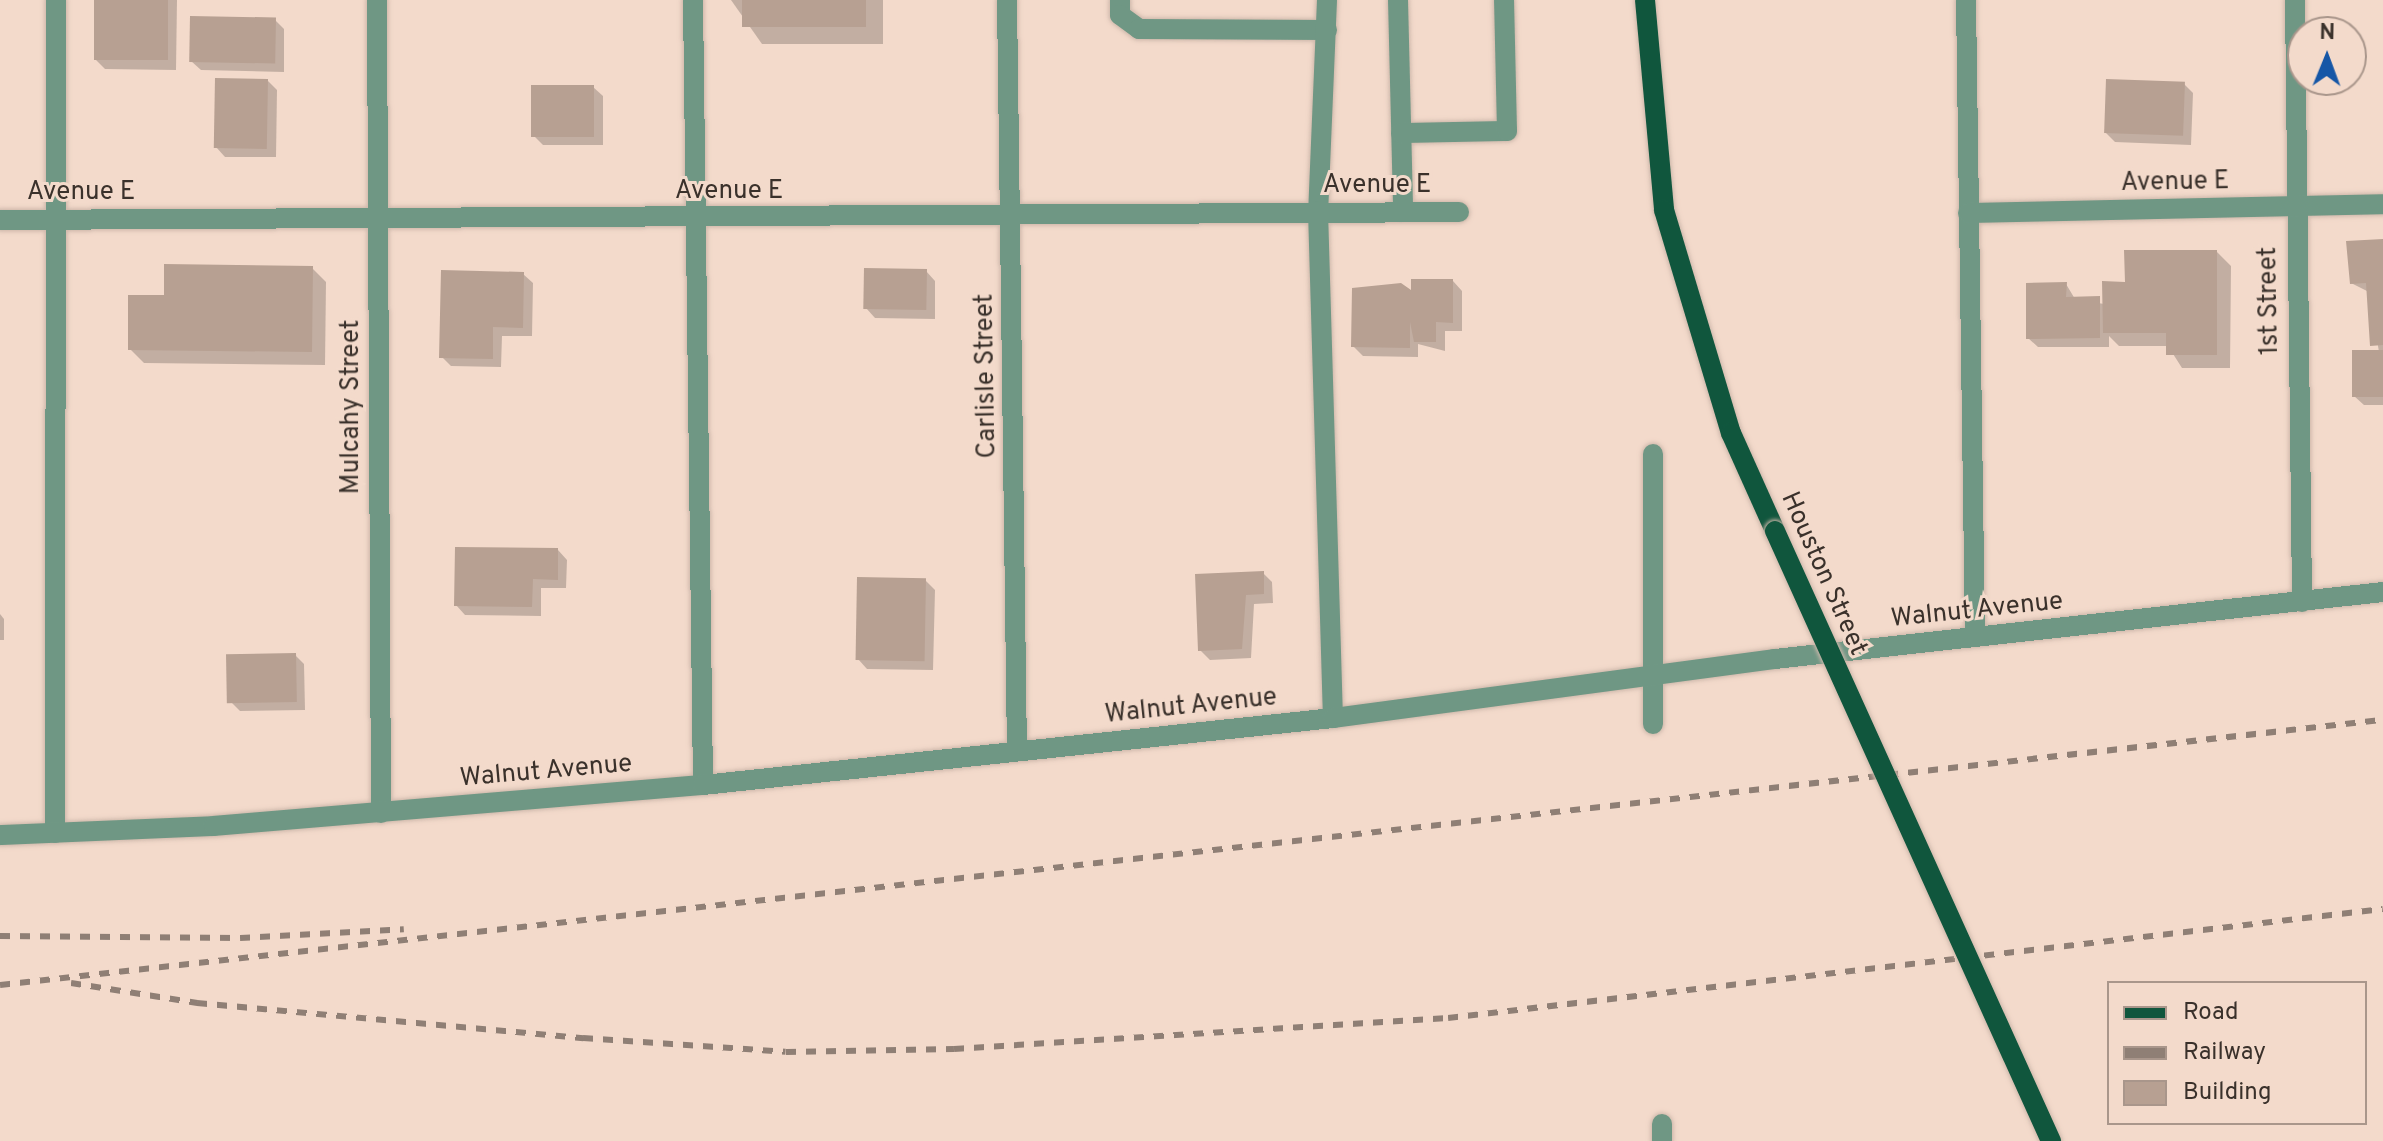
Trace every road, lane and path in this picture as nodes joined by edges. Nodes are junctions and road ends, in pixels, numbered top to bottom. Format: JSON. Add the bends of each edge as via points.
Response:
{"nodes":[{"id":1,"x":56,"y":0,"type":"edge"},
{"id":2,"x":377,"y":0,"type":"edge"},
{"id":3,"x":693,"y":0,"type":"edge"},
{"id":4,"x":1007,"y":0,"type":"edge"},
{"id":5,"x":1120,"y":0,"type":"edge"},
{"id":6,"x":1327,"y":0,"type":"edge"},
{"id":7,"x":1398,"y":0,"type":"edge"},
{"id":8,"x":1504,"y":0,"type":"edge"},
{"id":9,"x":1645,"y":0,"type":"edge"},
{"id":10,"x":1966,"y":0,"type":"edge"},
{"id":11,"x":2295,"y":0,"type":"edge"},
{"id":12,"x":1327,"y":30,"type":"junction"},
{"id":13,"x":1401,"y":133,"type":"junction"},
{"id":14,"x":2383,"y":204,"type":"edge"},
{"id":15,"x":2295,"y":206,"type":"junction"},
{"id":16,"x":1318,"y":211,"type":"junction"},
{"id":17,"x":1403,"y":212,"type":"junction"},
{"id":18,"x":1459,"y":212,"type":"dead end"},
{"id":19,"x":1968,"y":213,"type":"junction"},
{"id":20,"x":1011,"y":217,"type":"junction"},
{"id":21,"x":696,"y":218,"type":"junction"},
{"id":22,"x":59,"y":219,"type":"junction"},
{"id":23,"x":376,"y":219,"type":"junction"},
{"id":24,"x":0,"y":220,"type":"edge"},
{"id":25,"x":1653,"y":454,"type":"dead end"},
{"id":26,"x":2383,"y":592,"type":"edge"},
{"id":27,"x":2302,"y":602,"type":"junction"},
{"id":28,"x":1975,"y":637,"type":"junction"},
{"id":29,"x":1652,"y":675,"type":"junction"},
{"id":30,"x":1333,"y":718,"type":"junction"},
{"id":31,"x":1653,"y":724,"type":"dead end"},
{"id":32,"x":1017,"y":751,"type":"junction"},
{"id":33,"x":703,"y":785,"type":"junction"},
{"id":34,"x":381,"y":813,"type":"junction"},
{"id":35,"x":55,"y":833,"type":"junction"},
{"id":36,"x":0,"y":835,"type":"edge"},
{"id":37,"x":2051,"y":1141,"type":"edge"}],
"edges":[{"from":1,"to":22,"type":"street"},
{"from":2,"to":23,"type":"street","name":"Mulcahy Street"},
{"from":3,"to":21,"type":"street"},
{"from":4,"to":20,"type":"street","name":"Carlisle Street"},
{"from":5,"to":12,"type":"street","via":[[1120,15],[1139,29]]},
{"from":6,"to":12,"type":"street"},
{"from":7,"to":13,"type":"street"},
{"from":8,"to":13,"type":"street","via":[[1507,131]]},
{"from":9,"to":37,"type":"main road","name":"Houston Street","bridge":true,"via":[[1664,210],[1727,419]]},
{"from":10,"to":19,"type":"street"},
{"from":11,"to":15,"type":"street","name":"1st Street"},
{"from":12,"to":16,"type":"street"},
{"from":13,"to":17,"type":"street"},
{"from":14,"to":15,"type":"street","name":"Avenue E"},
{"from":15,"to":19,"type":"street","name":"Avenue E"},
{"from":15,"to":27,"type":"street","name":"1st Street"},
{"from":16,"to":17,"type":"street","name":"Avenue E"},
{"from":16,"to":20,"type":"street","name":"Avenue E"},
{"from":16,"to":30,"type":"street"},
{"from":17,"to":18,"type":"street","name":"Avenue E"},
{"from":19,"to":28,"type":"street"},
{"from":20,"to":21,"type":"street","name":"Avenue E"},
{"from":20,"to":32,"type":"street","name":"Carlisle Street"},
{"from":21,"to":23,"type":"street","name":"Avenue E"},
{"from":21,"to":33,"type":"street"},
{"from":22,"to":23,"type":"street","name":"Avenue E"},
{"from":22,"to":24,"type":"street","name":"Avenue E"},
{"from":22,"to":35,"type":"street"},
{"from":23,"to":34,"type":"street","name":"Mulcahy Street"},
{"from":25,"to":29,"type":"street"},
{"from":26,"to":27,"type":"street","name":"Walnut Avenue"},
{"from":27,"to":28,"type":"street","name":"Walnut Avenue"},
{"from":28,"to":29,"type":"street","name":"Walnut Avenue"},
{"from":29,"to":30,"type":"street","name":"Walnut Avenue"},
{"from":29,"to":31,"type":"street"},
{"from":30,"to":32,"type":"street","name":"Walnut Avenue"},
{"from":32,"to":33,"type":"street","name":"Walnut Avenue"},
{"from":33,"to":34,"type":"street","name":"Walnut Avenue"},
{"from":34,"to":35,"type":"street","name":"Walnut Avenue"},
{"from":35,"to":36,"type":"street","name":"Walnut Avenue"}]}
